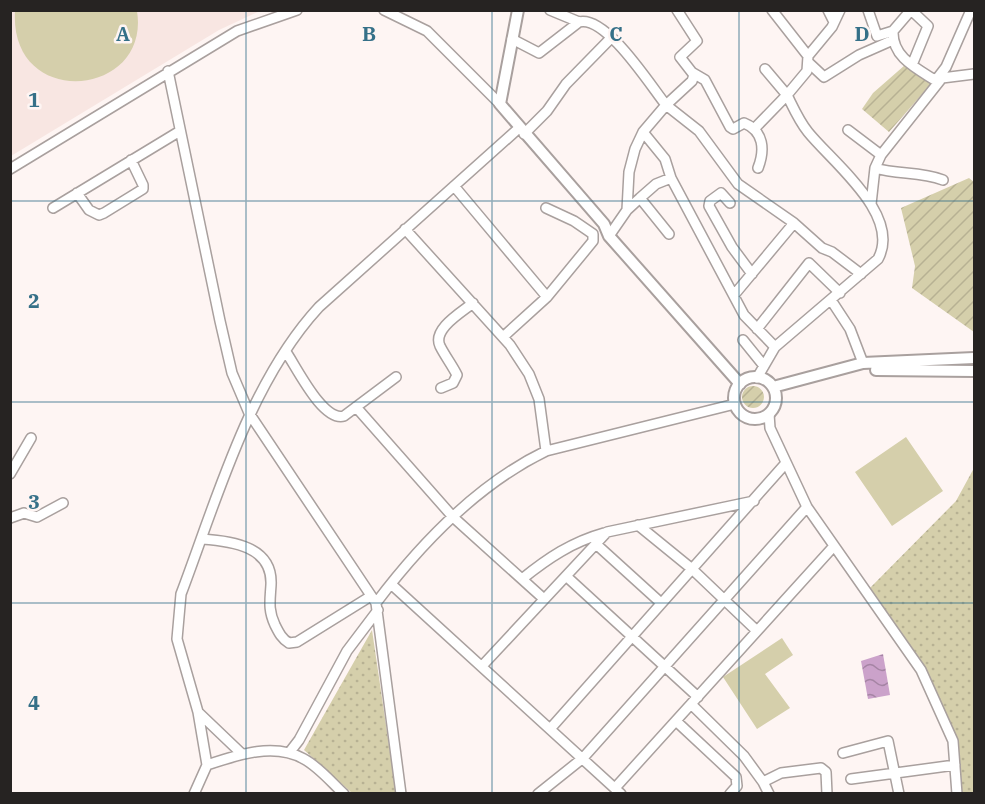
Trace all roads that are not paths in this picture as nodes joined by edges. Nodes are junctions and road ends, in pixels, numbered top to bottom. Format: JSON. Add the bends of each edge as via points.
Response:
{"nodes":[{"id":1,"x":297,"y":10,"type":"edge"},
{"id":2,"x":384,"y":10,"type":"edge"},
{"id":3,"x":518,"y":10,"type":"edge"},
{"id":4,"x":550,"y":10,"type":"edge"},
{"id":5,"x":772,"y":10,"type":"edge"},
{"id":6,"x":828,"y":10,"type":"edge"},
{"id":7,"x":840,"y":10,"type":"edge"},
{"id":8,"x":868,"y":10,"type":"edge"},
{"id":9,"x":911,"y":10,"type":"edge"},
{"id":10,"x":971,"y":10,"type":"edge"},
{"id":11,"x":682,"y":13,"type":"edge"},
{"id":12,"x":579,"y":22,"type":"junction"},
{"id":13,"x":834,"y":22,"type":"junction"},
{"id":14,"x":893,"y":35,"type":"junction"},
{"id":15,"x":611,"y":38,"type":"junction"},
{"id":16,"x":512,"y":39,"type":"junction"},
{"id":17,"x":808,"y":59,"type":"junction"},
{"id":18,"x":912,"y":65,"type":"junction"},
{"id":19,"x":765,"y":69,"type":"dead end"},
{"id":20,"x":168,"y":70,"type":"junction"},
{"id":21,"x":693,"y":73,"type":"junction"},
{"id":22,"x":975,"y":74,"type":"edge"},
{"id":23,"x":937,"y":81,"type":"junction"},
{"id":24,"x":786,"y":95,"type":"junction"},
{"id":25,"x":500,"y":104,"type":"junction"},
{"id":26,"x":666,"y":105,"type":"junction"},
{"id":27,"x":754,"y":128,"type":"junction"},
{"id":28,"x":848,"y":130,"type":"dead end"},
{"id":29,"x":180,"y":131,"type":"junction"},
{"id":30,"x":521,"y":131,"type":"junction"},
{"id":31,"x":643,"y":132,"type":"junction"},
{"id":32,"x":882,"y":155,"type":"junction"},
{"id":33,"x":131,"y":160,"type":"junction"},
{"id":34,"x":758,"y":168,"type":"dead end"},
{"id":35,"x":875,"y":168,"type":"junction"},
{"id":36,"x":10,"y":169,"type":"edge"},
{"id":37,"x":671,"y":178,"type":"junction"},
{"id":38,"x":943,"y":180,"type":"dead end"},
{"id":39,"x":454,"y":186,"type":"junction"},
{"id":40,"x":77,"y":193,"type":"junction"},
{"id":41,"x":640,"y":198,"type":"junction"},
{"id":42,"x":730,"y":203,"type":"dead end"},
{"id":43,"x":871,"y":204,"type":"junction"},
{"id":44,"x":53,"y":208,"type":"dead end"},
{"id":45,"x":546,"y":208,"type":"dead end"},
{"id":46,"x":627,"y":210,"type":"junction"},
{"id":47,"x":715,"y":218,"type":"junction"},
{"id":48,"x":794,"y":223,"type":"junction"},
{"id":49,"x":698,"y":228,"type":"junction"},
{"id":50,"x":405,"y":229,"type":"junction"},
{"id":51,"x":669,"y":234,"type":"dead end"},
{"id":52,"x":609,"y":236,"type":"junction"},
{"id":53,"x":822,"y":248,"type":"junction"},
{"id":54,"x":809,"y":263,"type":"junction"},
{"id":55,"x":752,"y":274,"type":"junction"},
{"id":56,"x":861,"y":274,"type":"junction"},
{"id":57,"x":840,"y":293,"type":"junction"},
{"id":58,"x":734,"y":295,"type":"junction"},
{"id":59,"x":546,"y":297,"type":"junction"},
{"id":60,"x":831,"y":300,"type":"junction"},
{"id":61,"x":473,"y":303,"type":"junction"},
{"id":62,"x":757,"y":329,"type":"junction"},
{"id":63,"x":503,"y":337,"type":"junction"},
{"id":64,"x":743,"y":340,"type":"dead end"},
{"id":65,"x":775,"y":347,"type":"junction"},
{"id":66,"x":286,"y":352,"type":"junction"},
{"id":67,"x":971,"y":358,"type":"edge"},
{"id":68,"x":863,"y":363,"type":"junction"},
{"id":69,"x":764,"y":366,"type":"junction"},
{"id":70,"x":971,"y":371,"type":"edge"},
{"id":71,"x":396,"y":377,"type":"dead end"},
{"id":72,"x":757,"y":378,"type":"junction"},
{"id":73,"x":740,"y":384,"type":"junction"},
{"id":74,"x":441,"y":388,"type":"dead end"},
{"id":75,"x":774,"y":389,"type":"junction"},
{"id":76,"x":735,"y":404,"type":"junction"},
{"id":77,"x":356,"y":407,"type":"junction"},
{"id":78,"x":249,"y":413,"type":"junction"},
{"id":79,"x":769,"y":414,"type":"junction"},
{"id":80,"x":31,"y":438,"type":"dead end"},
{"id":81,"x":546,"y":451,"type":"junction"},
{"id":82,"x":786,"y":462,"type":"junction"},
{"id":83,"x":10,"y":474,"type":"edge"},
{"id":84,"x":754,"y":501,"type":"junction"},
{"id":85,"x":63,"y":503,"type":"dead end"},
{"id":86,"x":807,"y":507,"type":"junction"},
{"id":87,"x":453,"y":517,"type":"junction"},
{"id":88,"x":10,"y":518,"type":"edge"},
{"id":89,"x":638,"y":525,"type":"junction"},
{"id":90,"x":607,"y":532,"type":"junction"},
{"id":91,"x":202,"y":539,"type":"junction"},
{"id":92,"x":596,"y":543,"type":"junction"},
{"id":93,"x":834,"y":546,"type":"junction"},
{"id":94,"x":692,"y":569,"type":"junction"},
{"id":95,"x":566,"y":576,"type":"junction"},
{"id":96,"x":522,"y":579,"type":"junction"},
{"id":97,"x":391,"y":584,"type":"junction"},
{"id":98,"x":724,"y":598,"type":"junction"},
{"id":99,"x":544,"y":599,"type":"junction"},
{"id":100,"x":375,"y":603,"type":"junction"},
{"id":101,"x":662,"y":603,"type":"junction"},
{"id":102,"x":757,"y":631,"type":"junction"},
{"id":103,"x":632,"y":637,"type":"junction"},
{"id":104,"x":482,"y":666,"type":"junction"},
{"id":105,"x":665,"y":667,"type":"junction"},
{"id":106,"x":694,"y":700,"type":"junction"},
{"id":107,"x":198,"y":711,"type":"junction"},
{"id":108,"x":676,"y":721,"type":"junction"},
{"id":109,"x":550,"y":729,"type":"junction"},
{"id":110,"x":289,"y":753,"type":"junction"},
{"id":111,"x":843,"y":753,"type":"dead end"},
{"id":112,"x":242,"y":754,"type":"junction"},
{"id":113,"x":583,"y":758,"type":"junction"},
{"id":114,"x":207,"y":765,"type":"junction"},
{"id":115,"x":956,"y":765,"type":"junction"},
{"id":116,"x":894,"y":771,"type":"junction"},
{"id":117,"x":851,"y":779,"type":"dead end"},
{"id":118,"x":764,"y":782,"type":"junction"},
{"id":119,"x":618,"y":791,"type":"edge"},
{"id":120,"x":194,"y":794,"type":"edge"},
{"id":121,"x":344,"y":794,"type":"edge"},
{"id":122,"x":401,"y":794,"type":"edge"},
{"id":123,"x":538,"y":794,"type":"edge"},
{"id":124,"x":730,"y":794,"type":"edge"},
{"id":125,"x":769,"y":794,"type":"edge"},
{"id":126,"x":827,"y":794,"type":"edge"},
{"id":127,"x":899,"y":794,"type":"edge"},
{"id":128,"x":957,"y":794,"type":"edge"}],
"edges":[{"from":1,"to":20,"type":"street","via":[[237,31]]},
{"from":2,"to":25,"type":"street","via":[[427,31]]},
{"from":3,"to":16,"type":"main road"},
{"from":4,"to":12,"type":"street"},
{"from":5,"to":17,"type":"street"},
{"from":6,"to":13,"type":"street"},
{"from":7,"to":13,"type":"street"},
{"from":8,"to":14,"type":"street","via":[[877,36]]},
{"from":9,"to":14,"type":"street"},
{"from":9,"to":18,"type":"street","via":[[928,26]]},
{"from":10,"to":23,"type":"street"},
{"from":11,"to":21,"type":"street","via":[[697,43],[680,57]]},
{"from":12,"to":15,"type":"street","via":[[598,25]]},
{"from":12,"to":16,"type":"street","via":[[540,52]]},
{"from":13,"to":17,"type":"street"},
{"from":14,"to":17,"type":"street","via":[[824,77]]},
{"from":14,"to":18,"type":"street","via":[[900,54]]},
{"from":15,"to":26,"type":"street"},
{"from":15,"to":30,"type":"street","via":[[566,84],[547,111]]},
{"from":16,"to":25,"type":"main road"},
{"from":17,"to":24,"type":"street","via":[[807,71]]},
{"from":18,"to":23,"type":"street"},
{"from":19,"to":24,"type":"street"},
{"from":20,"to":29,"type":"street"},
{"from":20,"to":36,"type":"street"},
{"from":21,"to":26,"type":"street","via":[[692,81]]},
{"from":21,"to":27,"type":"street","via":[[705,80],[730,127],[744,123]]},
{"from":22,"to":23,"type":"street","via":[[952,75]]},
{"from":23,"to":32,"type":"street"},
{"from":24,"to":27,"type":"street"},
{"from":24,"to":43,"type":"street","via":[[807,131]]},
{"from":25,"to":30,"type":"main road"},
{"from":26,"to":31,"type":"street"},
{"from":26,"to":48,"type":"street","via":[[699,131],[738,184]]},
{"from":27,"to":34,"type":"street","via":[[762,141],[763,157]]},
{"from":28,"to":32,"type":"street"},
{"from":29,"to":33,"type":"street"},
{"from":29,"to":78,"type":"street","via":[[232,373]]},
{"from":30,"to":39,"type":"street"},
{"from":30,"to":52,"type":"main road","via":[[604,224]]},
{"from":31,"to":37,"type":"street","via":[[665,159]]},
{"from":31,"to":46,"type":"street","via":[[631,160]]},
{"from":32,"to":35,"type":"street"},
{"from":33,"to":40,"type":"street"},
{"from":33,"to":40,"type":"street","via":[[144,185],[142,189],[104,213],[89,210]]},
{"from":35,"to":38,"type":"street"},
{"from":35,"to":43,"type":"street"},
{"from":37,"to":41,"type":"street","via":[[656,184]]},
{"from":37,"to":49,"type":"street"},
{"from":39,"to":50,"type":"street"},
{"from":39,"to":59,"type":"street"},
{"from":40,"to":44,"type":"street"},
{"from":41,"to":46,"type":"street"},
{"from":41,"to":51,"type":"street"},
{"from":42,"to":47,"type":"street","via":[[721,193],[710,201]]},
{"from":43,"to":56,"type":"street","via":[[882,225],[884,245],[878,259]]},
{"from":45,"to":59,"type":"street","via":[[574,221],[594,238]]},
{"from":46,"to":52,"type":"street"},
{"from":47,"to":49,"type":"street"},
{"from":47,"to":55,"type":"street"},
{"from":48,"to":53,"type":"street"},
{"from":48,"to":55,"type":"street"},
{"from":49,"to":58,"type":"street"},
{"from":50,"to":61,"type":"street"},
{"from":50,"to":66,"type":"street","via":[[319,307]]},
{"from":52,"to":73,"type":"main road"},
{"from":53,"to":54,"type":"street"},
{"from":53,"to":56,"type":"street"},
{"from":54,"to":57,"type":"street"},
{"from":54,"to":62,"type":"street"},
{"from":55,"to":58,"type":"street"},
{"from":56,"to":57,"type":"street"},
{"from":57,"to":60,"type":"street"},
{"from":58,"to":62,"type":"street"},
{"from":59,"to":63,"type":"street"},
{"from":60,"to":65,"type":"street"},
{"from":60,"to":68,"type":"street","via":[[850,330]]},
{"from":61,"to":63,"type":"street"},
{"from":61,"to":74,"type":"street","via":[[450,321],[440,335],[440,346],[457,375],[453,383]]},
{"from":62,"to":65,"type":"street"},
{"from":63,"to":81,"type":"street","via":[[530,374],[539,399]]},
{"from":64,"to":69,"type":"street"},
{"from":65,"to":69,"type":"street"},
{"from":66,"to":77,"type":"street","via":[[324,410],[339,417]]},
{"from":66,"to":78,"type":"street"},
{"from":67,"to":68,"type":"main road"},
{"from":68,"to":75,"type":"main road"},
{"from":69,"to":72,"type":"street"},
{"from":70,"to":75,"type":"main road","via":[[866,370]]},
{"from":71,"to":77,"type":"street"},
{"from":72,"to":73,"type":"main road"},
{"from":72,"to":75,"type":"main road"},
{"from":73,"to":76,"type":"main road","via":[[734,394]]},
{"from":75,"to":79,"type":"main road","via":[[776,401]]},
{"from":76,"to":79,"type":"main road","via":[[747,418]]},
{"from":76,"to":81,"type":"street"},
{"from":77,"to":87,"type":"street"},
{"from":78,"to":91,"type":"street"},
{"from":78,"to":100,"type":"street"},
{"from":79,"to":82,"type":"street","via":[[770,428]]},
{"from":80,"to":83,"type":"street"},
{"from":81,"to":87,"type":"street","via":[[495,481]]},
{"from":82,"to":84,"type":"street"},
{"from":82,"to":86,"type":"street"},
{"from":84,"to":89,"type":"street"},
{"from":84,"to":94,"type":"street"},
{"from":85,"to":88,"type":"street","via":[[37,517],[24,513]]},
{"from":86,"to":93,"type":"street"},
{"from":86,"to":98,"type":"street"},
{"from":87,"to":96,"type":"street"},
{"from":87,"to":97,"type":"street"},
{"from":89,"to":90,"type":"street"},
{"from":89,"to":94,"type":"street"},
{"from":90,"to":92,"type":"street"},
{"from":90,"to":96,"type":"street","via":[[552,554]]},
{"from":91,"to":100,"type":"street","via":[[243,544],[265,562],[271,584],[268,607],[278,633],[289,644]]},
{"from":91,"to":107,"type":"street","via":[[182,594],[177,639]]},
{"from":92,"to":95,"type":"street"},
{"from":92,"to":101,"type":"street"},
{"from":93,"to":102,"type":"street"},
{"from":93,"to":115,"type":"street","via":[[921,670],[953,741]]},
{"from":94,"to":98,"type":"street"},
{"from":94,"to":101,"type":"street"},
{"from":95,"to":99,"type":"street"},
{"from":95,"to":103,"type":"street"},
{"from":96,"to":99,"type":"street"},
{"from":97,"to":100,"type":"street"},
{"from":97,"to":104,"type":"street"},
{"from":98,"to":102,"type":"street"},
{"from":98,"to":105,"type":"street"},
{"from":99,"to":104,"type":"street"},
{"from":100,"to":110,"type":"street"},
{"from":100,"to":122,"type":"street"},
{"from":101,"to":103,"type":"street"},
{"from":102,"to":106,"type":"street"},
{"from":103,"to":105,"type":"street"},
{"from":103,"to":109,"type":"street"},
{"from":104,"to":109,"type":"street"},
{"from":105,"to":106,"type":"street"},
{"from":105,"to":113,"type":"street"},
{"from":106,"to":108,"type":"street"},
{"from":106,"to":118,"type":"street"},
{"from":107,"to":112,"type":"street"},
{"from":107,"to":114,"type":"street"},
{"from":108,"to":119,"type":"street"},
{"from":108,"to":124,"type":"street","via":[[736,777],[737,786]]},
{"from":109,"to":113,"type":"street"},
{"from":110,"to":112,"type":"street"},
{"from":110,"to":121,"type":"street","via":[[305,760]]},
{"from":111,"to":116,"type":"street","via":[[888,741]]},
{"from":112,"to":114,"type":"street"},
{"from":113,"to":119,"type":"street"},
{"from":113,"to":123,"type":"street"},
{"from":114,"to":120,"type":"street"},
{"from":115,"to":116,"type":"street"},
{"from":115,"to":128,"type":"street"},
{"from":116,"to":117,"type":"street"},
{"from":116,"to":127,"type":"street"},
{"from":118,"to":125,"type":"street"},
{"from":118,"to":126,"type":"street","via":[[781,773],[821,768],[826,772]]}]}
